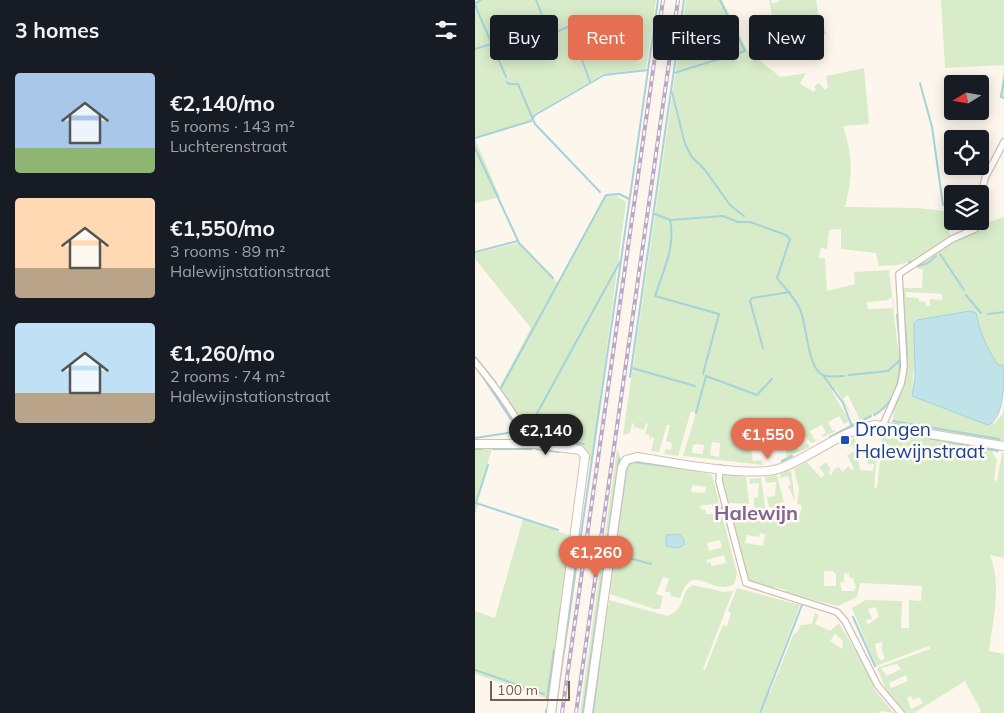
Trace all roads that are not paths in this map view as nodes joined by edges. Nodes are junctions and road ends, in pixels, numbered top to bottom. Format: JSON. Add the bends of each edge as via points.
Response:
{"nodes":[{"id":1,"x":1004,"y":142,"type":"edge"},
{"id":2,"x":984,"y":185,"type":"edge"},
{"id":3,"x":973,"y":230,"type":"edge"},
{"id":4,"x":475,"y":362,"type":"edge"},
{"id":5,"x":883,"y":425,"type":"junction"},
{"id":6,"x":526,"y":443,"type":"junction"},
{"id":7,"x":475,"y":444,"type":"edge"},
{"id":8,"x":1004,"y":446,"type":"edge"},
{"id":9,"x":720,"y":468,"type":"junction"},
{"id":10,"x":551,"y":713,"type":"edge"},
{"id":11,"x":588,"y":713,"type":"edge"},
{"id":12,"x":901,"y":713,"type":"edge"}],
"edges":[{"from":1,"to":2,"type":"street"},
{"from":3,"to":5,"type":"street","via":[[952,239],[899,274],[904,367],[901,384]]},
{"from":4,"to":6,"type":"street","via":[[497,390],[524,434]]},
{"from":5,"to":8,"type":"street"},
{"from":5,"to":9,"type":"street","via":[[858,430],[774,470],[759,472]]},
{"from":6,"to":7,"type":"street"},
{"from":6,"to":10,"type":"street","via":[[580,450],[586,461]]},
{"from":9,"to":11,"type":"street","via":[[637,457],[624,463]]},
{"from":9,"to":12,"type":"street","via":[[719,481],[746,583],[837,612],[878,686]]}]}
